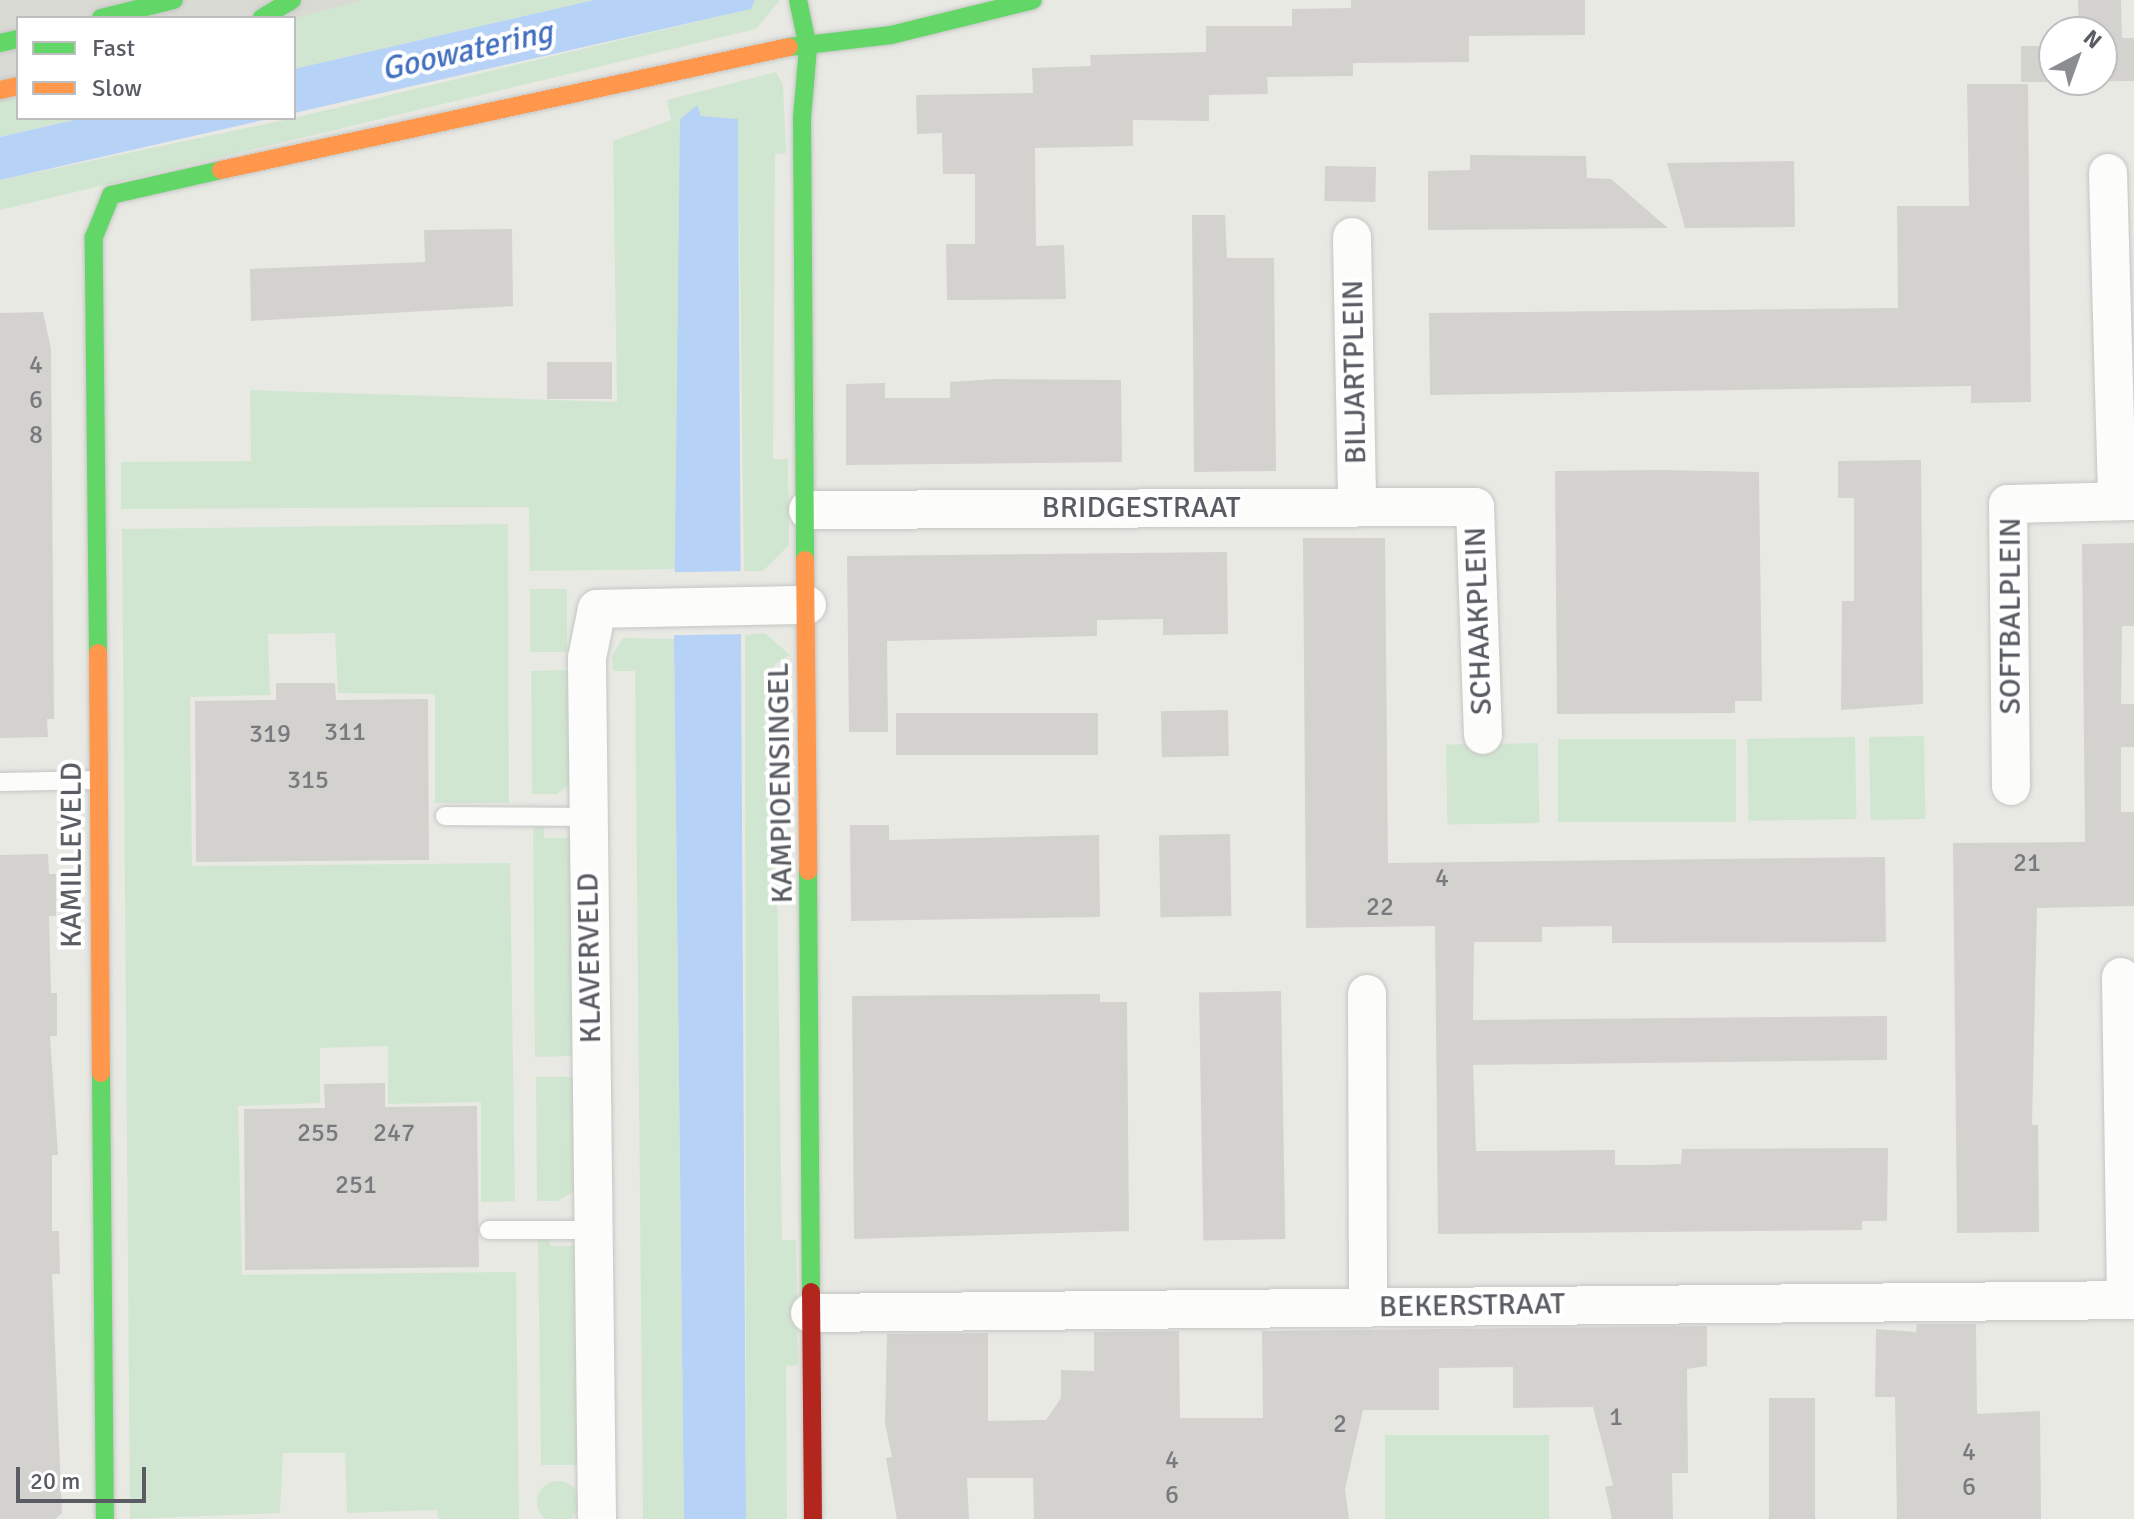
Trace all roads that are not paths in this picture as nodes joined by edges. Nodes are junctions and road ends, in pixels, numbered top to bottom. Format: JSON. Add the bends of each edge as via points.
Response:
{"nodes":[{"id":1,"x":174,"y":0,"type":"edge"},
{"id":2,"x":292,"y":0,"type":"edge"},
{"id":3,"x":798,"y":0,"type":"edge"},
{"id":4,"x":1033,"y":0,"type":"edge"},
{"id":5,"x":109,"y":16,"type":"edge"},
{"id":6,"x":265,"y":16,"type":"edge"},
{"id":7,"x":808,"y":48,"type":"junction"},
{"id":8,"x":2108,"y":173,"type":"dead end"},
{"id":9,"x":1352,"y":237,"type":"dead end"},
{"id":10,"x":2125,"y":501,"type":"edge"},
{"id":11,"x":1357,"y":507,"type":"junction"},
{"id":12,"x":1475,"y":507,"type":"joint"},
{"id":13,"x":808,"y":510,"type":"junction"},
{"id":14,"x":807,"y":605,"type":"junction"},
{"id":15,"x":1483,"y":735,"type":"dead end"},
{"id":16,"x":99,"y":780,"type":"junction"},
{"id":17,"x":0,"y":782,"type":"edge"},
{"id":18,"x":2011,"y":786,"type":"dead end"},
{"id":19,"x":445,"y":816,"type":"dead end"},
{"id":20,"x":588,"y":817,"type":"junction"},
{"id":21,"x":2121,"y":977,"type":"dead end"},
{"id":22,"x":1367,"y":994,"type":"dead end"},
{"id":23,"x":489,"y":1230,"type":"dead end"},
{"id":24,"x":593,"y":1230,"type":"junction"},
{"id":25,"x":2130,"y":1300,"type":"edge"},
{"id":26,"x":1368,"y":1308,"type":"junction"},
{"id":27,"x":810,"y":1313,"type":"junction"},
{"id":28,"x":105,"y":1519,"type":"edge"},
{"id":29,"x":597,"y":1519,"type":"edge"},
{"id":30,"x":813,"y":1519,"type":"edge"}],
"edges":[{"from":1,"to":5,"type":"street"},
{"from":2,"to":6,"type":"street"},
{"from":3,"to":7,"type":"street","name":"KAMPIOENSINGEL"},
{"from":4,"to":7,"type":"street"},
{"from":7,"to":13,"type":"street","name":"KAMPIOENSINGEL","via":[[802,118]]},
{"from":7,"to":16,"type":"street","name":"KAMILLEVELD","via":[[734,54],[111,195],[94,237]]},
{"from":8,"to":10,"type":"street"},
{"from":9,"to":11,"type":"street","name":"BILJARTPLEIN"},
{"from":10,"to":18,"type":"street","name":"SOFTBALPLEIN","via":[[2008,504]]},
{"from":11,"to":12,"type":"street","name":"BRIDGESTRAAT"},
{"from":11,"to":13,"type":"street","name":"BRIDGESTRAAT"},
{"from":12,"to":15,"type":"street","name":"SCHAAKPLEIN"},
{"from":13,"to":14,"type":"street","name":"KAMPIOENSINGEL"},
{"from":14,"to":20,"type":"street","name":"KLAVERVELD","via":[[597,609],[587,658]]},
{"from":14,"to":27,"type":"street","name":"KAMPIOENSINGEL"},
{"from":16,"to":17,"type":"lane"},
{"from":16,"to":28,"type":"street","name":"KAMILLEVELD"},
{"from":19,"to":20,"type":"lane"},
{"from":20,"to":24,"type":"street","name":"KLAVERVELD"},
{"from":21,"to":25,"type":"street"},
{"from":22,"to":26,"type":"street"},
{"from":23,"to":24,"type":"lane"},
{"from":24,"to":29,"type":"street","name":"KLAVERVELD"},
{"from":25,"to":26,"type":"street","name":"BEKERSTRAAT"},
{"from":26,"to":27,"type":"street","name":"BEKERSTRAAT"},
{"from":27,"to":30,"type":"street","name":"KAMPIOENSINGEL"}]}
